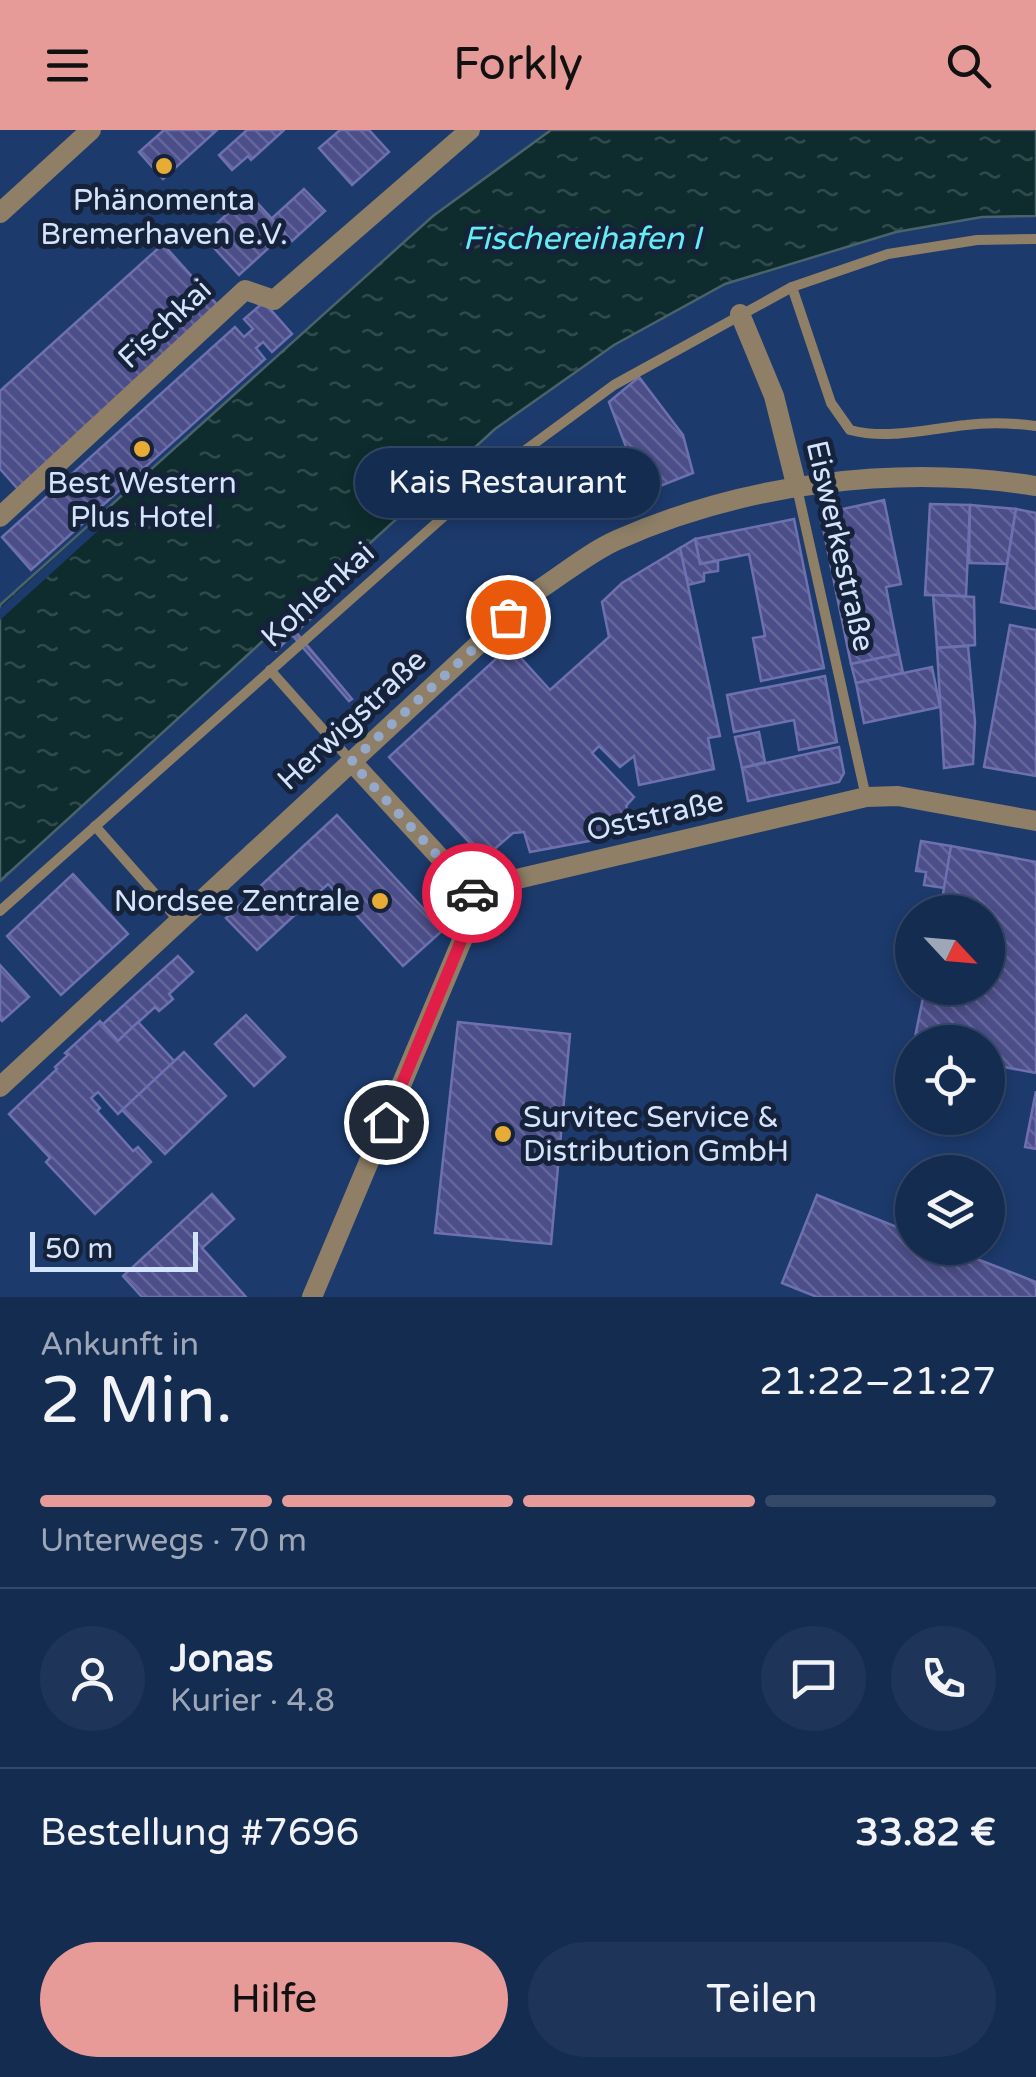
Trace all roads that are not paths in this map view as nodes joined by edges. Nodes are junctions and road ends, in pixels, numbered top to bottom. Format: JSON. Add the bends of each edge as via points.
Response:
{"nodes":[{"id":1,"x":91,"y":130,"type":"edge"},
{"id":2,"x":470,"y":130,"type":"edge"},
{"id":3,"x":0,"y":213,"type":"edge"},
{"id":4,"x":1036,"y":238,"type":"edge"},
{"id":5,"x":792,"y":286,"type":"junction"},
{"id":6,"x":740,"y":314,"type":"junction"},
{"id":7,"x":1036,"y":426,"type":"edge"},
{"id":8,"x":1036,"y":486,"type":"edge"},
{"id":9,"x":796,"y":488,"type":"junction"},
{"id":10,"x":0,"y":517,"type":"edge"},
{"id":11,"x":270,"y":670,"type":"junction"},
{"id":12,"x":351,"y":762,"type":"junction"},
{"id":13,"x":866,"y":797,"type":"junction"},
{"id":14,"x":1036,"y":822,"type":"edge"},
{"id":15,"x":95,"y":826,"type":"junction"},
{"id":16,"x":478,"y":900,"type":"junction"},
{"id":17,"x":0,"y":910,"type":"edge"},
{"id":18,"x":179,"y":921,"type":"junction"},
{"id":19,"x":0,"y":1087,"type":"edge"},
{"id":20,"x":312,"y":1297,"type":"edge"}],
"edges":[{"from":1,"to":3,"type":"street"},
{"from":2,"to":10,"type":"street","name":"Fischkai","via":[[274,300],[245,290]]},
{"from":4,"to":5,"type":"lane","name":"Kohlenkai","via":[[888,254]]},
{"from":5,"to":6,"type":"lane","name":"Kohlenkai"},
{"from":5,"to":7,"type":"lane","via":[[832,403],[850,430]]},
{"from":6,"to":9,"type":"street","name":"Eiswerkestraße","via":[[774,396]]},
{"from":6,"to":11,"type":"lane","name":"Kohlenkai","via":[[614,386],[486,479]]},
{"from":8,"to":9,"type":"street","name":"Herwigstraße","via":[[978,478]]},
{"from":9,"to":12,"type":"street","name":"Herwigstraße","via":[[704,506],[614,541],[534,593]]},
{"from":9,"to":13,"type":"lane","name":"Eiswerkestraße"},
{"from":11,"to":12,"type":"lane"},
{"from":11,"to":15,"type":"lane","name":"Kohlenkai"},
{"from":12,"to":16,"type":"street"},
{"from":12,"to":18,"type":"street","name":"Herwigstraße"},
{"from":13,"to":14,"type":"street","name":"Oststraße","via":[[898,796]]},
{"from":13,"to":16,"type":"street","name":"Oststraße","via":[[500,883]]},
{"from":15,"to":17,"type":"lane","name":"Kohlenkai"},
{"from":15,"to":18,"type":"lane"},
{"from":16,"to":20,"type":"street"},
{"from":18,"to":19,"type":"street","name":"Herwigstraße"}]}
